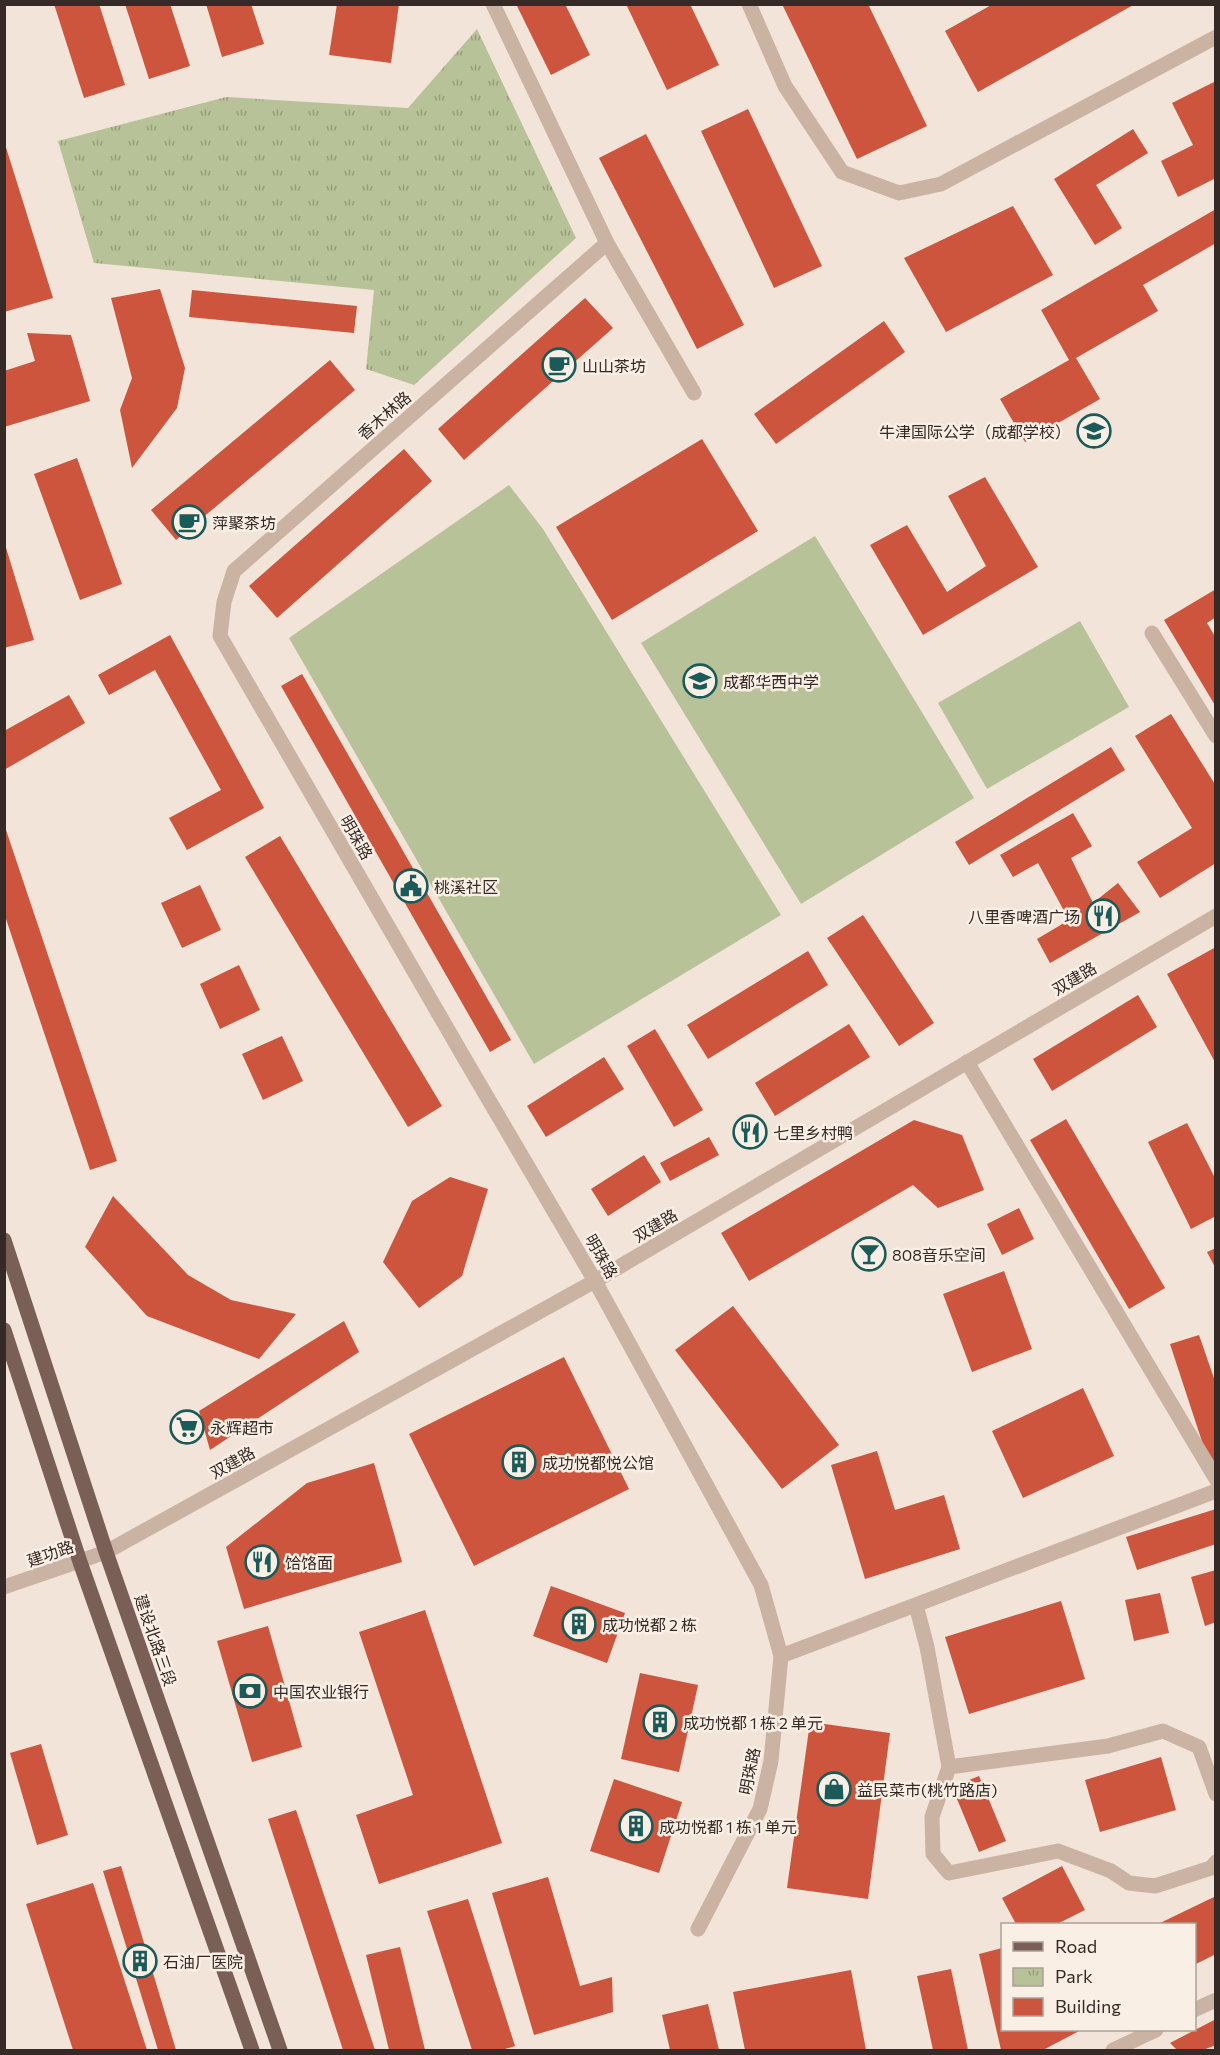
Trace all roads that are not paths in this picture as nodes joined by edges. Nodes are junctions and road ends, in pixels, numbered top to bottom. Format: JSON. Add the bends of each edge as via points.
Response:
{"nodes":[{"id":1,"x":493,"y":4,"type":"edge"},
{"id":2,"x":749,"y":4,"type":"edge"},
{"id":3,"x":1215,"y":37,"type":"edge"},
{"id":4,"x":608,"y":243,"type":"junction"},
{"id":5,"x":694,"y":393,"type":"dead end"},
{"id":6,"x":1152,"y":633,"type":"dead end"},
{"id":7,"x":220,"y":636,"type":"joint"},
{"id":8,"x":1215,"y":736,"type":"edge"},
{"id":9,"x":1215,"y":915,"type":"edge"},
{"id":10,"x":967,"y":1062,"type":"junction"},
{"id":11,"x":4,"y":1240,"type":"edge"},
{"id":12,"x":595,"y":1281,"type":"junction"},
{"id":13,"x":4,"y":1330,"type":"edge"},
{"id":14,"x":1215,"y":1479,"type":"edge"},
{"id":15,"x":1215,"y":1491,"type":"edge"},
{"id":16,"x":106,"y":1552,"type":"junction"},
{"id":17,"x":80,"y":1562,"type":"junction"},
{"id":18,"x":4,"y":1587,"type":"edge"},
{"id":19,"x":916,"y":1605,"type":"junction"},
{"id":20,"x":782,"y":1656,"type":"junction"},
{"id":21,"x":949,"y":1767,"type":"junction"},
{"id":22,"x":1215,"y":1794,"type":"edge"},
{"id":23,"x":1215,"y":1862,"type":"edge"},
{"id":24,"x":698,"y":1929,"type":"dead end"},
{"id":25,"x":1215,"y":2000,"type":"edge"},
{"id":26,"x":1196,"y":2009,"type":"edge"},
{"id":27,"x":1154,"y":2031,"type":"edge"},
{"id":28,"x":252,"y":2050,"type":"edge"},
{"id":29,"x":280,"y":2050,"type":"edge"},
{"id":30,"x":1113,"y":2050,"type":"edge"}],
"edges":[{"from":1,"to":4,"type":"street"},
{"from":2,"to":3,"type":"street","via":[[786,86],[842,172],[898,193],[941,184]]},
{"from":4,"to":5,"type":"street"},
{"from":4,"to":7,"type":"street","name":"香木林路","via":[[234,571],[224,602]]},
{"from":6,"to":8,"type":"street"},
{"from":7,"to":12,"type":"street","name":"明珠路"},
{"from":9,"to":10,"type":"street","name":"双建路"},
{"from":10,"to":12,"type":"street","name":"双建路"},
{"from":10,"to":14,"type":"street"},
{"from":11,"to":16,"type":"main road","name":"建设北路三段"},
{"from":12,"to":16,"type":"street","name":"双建路"},
{"from":12,"to":20,"type":"street","name":"明珠路","via":[[761,1585]]},
{"from":13,"to":17,"type":"main road"},
{"from":15,"to":19,"type":"street"},
{"from":16,"to":17,"type":"street","name":"建功路"},
{"from":16,"to":29,"type":"main road","name":"建设北路三段"},
{"from":17,"to":18,"type":"street","name":"建功路"},
{"from":17,"to":28,"type":"main road"},
{"from":19,"to":20,"type":"street"},
{"from":19,"to":21,"type":"street"},
{"from":20,"to":24,"type":"street","name":"明珠路","via":[[771,1761],[760,1809]]},
{"from":21,"to":22,"type":"street","via":[[1108,1746],[1163,1731],[1199,1747]]},
{"from":21,"to":23,"type":"street","via":[[932,1817],[933,1854],[950,1873],[1058,1851],[1111,1871],[1129,1883],[1155,1886],[1211,1868]]},
{"from":25,"to":26,"type":"street"},
{"from":27,"to":30,"type":"street"}]}
